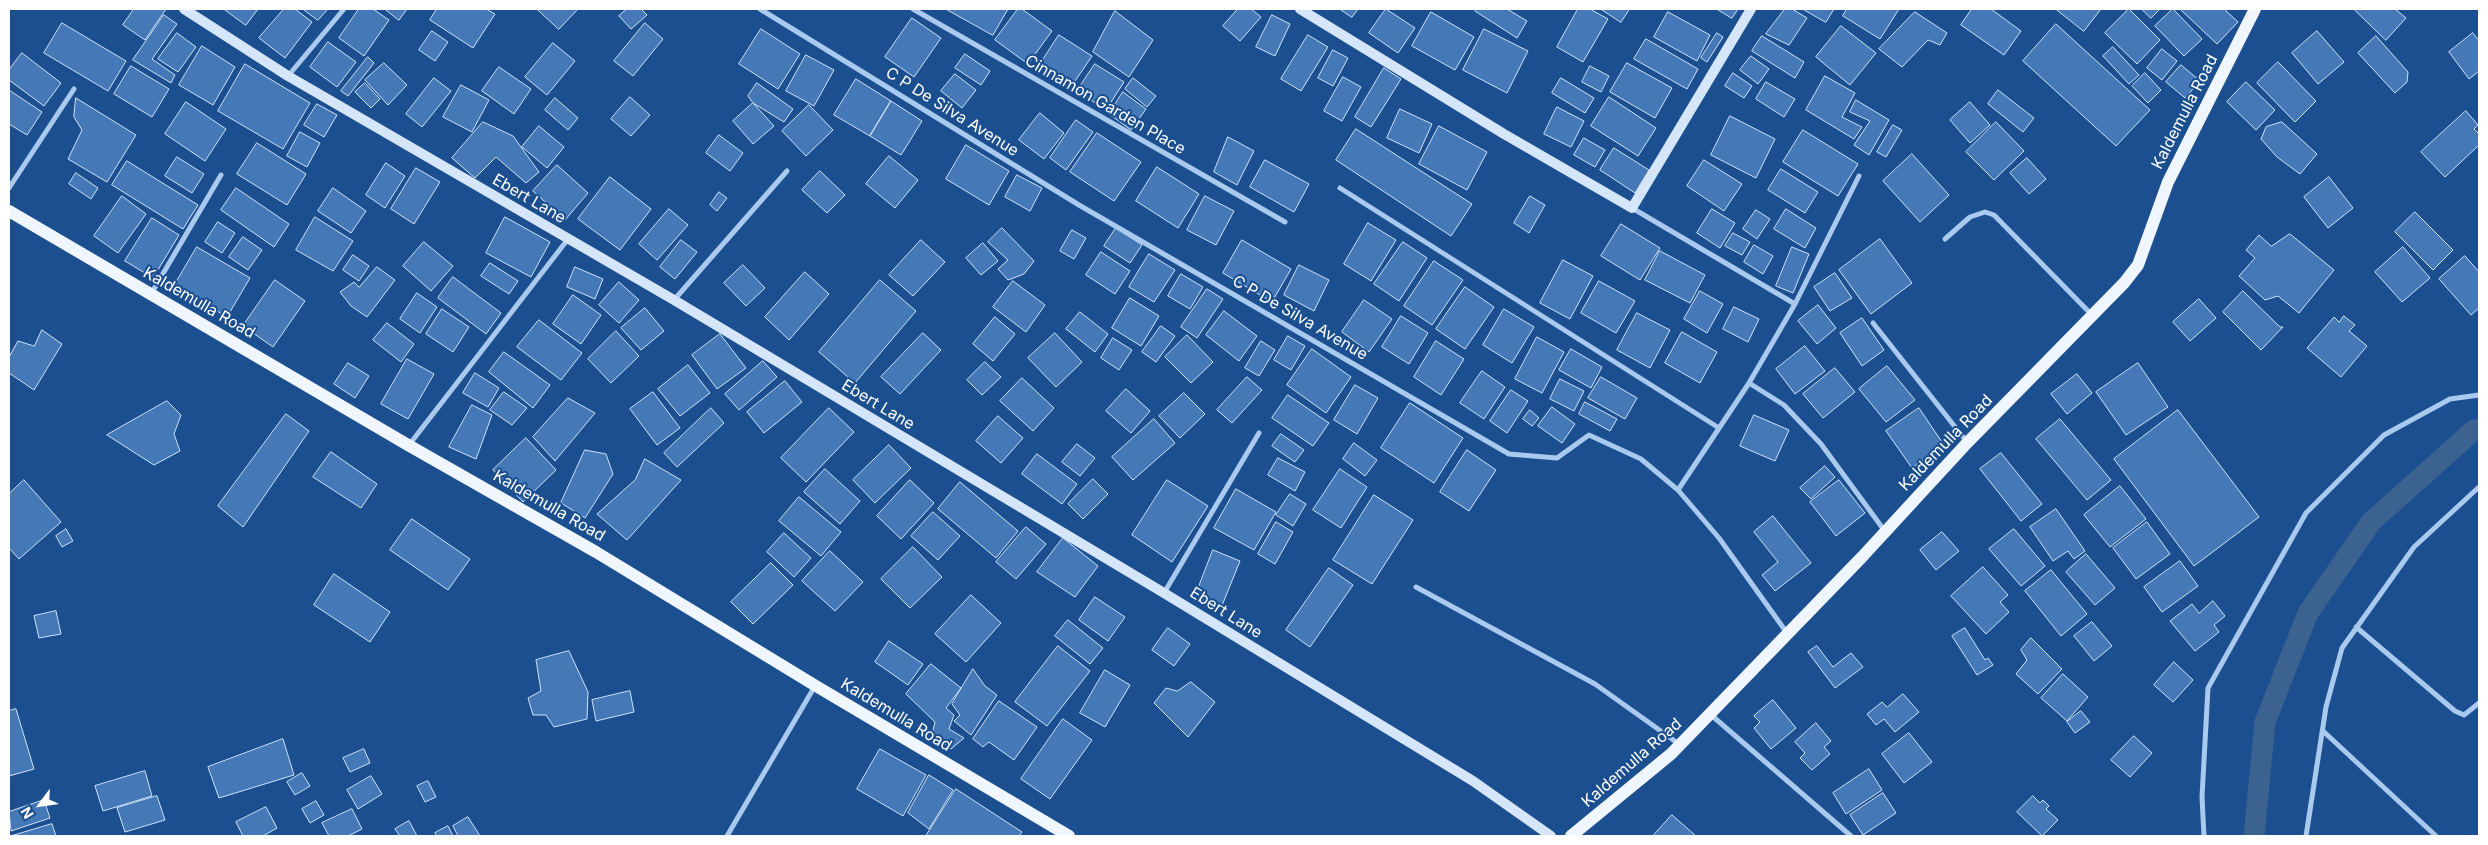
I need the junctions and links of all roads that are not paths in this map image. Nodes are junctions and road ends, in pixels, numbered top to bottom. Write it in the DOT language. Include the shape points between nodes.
graph roads {
  1 [pos="185,9"];
  2 [pos="344,9"];
  3 [pos="760,9"];
  4 [pos="913,9"];
  5 [pos="1300,9"];
  6 [pos="1751,9"];
  7 [pos="2255,9"];
  8 [pos="288,76"];
  9 [pos="74,89"];
  10 [pos="787,171"];
  11 [pos="221,175"];
  12 [pos="1859,176"];
  13 [pos="9,188"];
  14 [pos="1340,188"];
  15 [pos="1632,208"];
  16 [pos="9,211"];
  17 [pos="1285,222"];
  18 [pos="568,239"];
  19 [pos="1945,239"];
  20 [pos="151,294"];
  21 [pos="674,300"];
  22 [pos="1795,304"];
  23 [pos="2092,315"];
  24 [pos="1873,322"];
  25 [pos="1749,383"];
  26 [pos="2479,395"];
  27 [pos="1719,428"];
  28 [pos="1259,433"];
  29 [pos="1967,443"];
  30 [pos="408,445"];
  31 [pos="2479,488"];
  32 [pos="1678,490"];
  33 [pos="1884,531"];
  34 [pos="1416,587"];
  35 [pos="1164,593"];
  36 [pos="2356,627"];
  37 [pos="1787,633"];
  38 [pos="816,686"];
  39 [pos="2479,703"];
  40 [pos="1710,714"];
  41 [pos="2323,730"];
  42 [pos="1681,745"];
  43 [pos="727,836"];
  44 [pos="1069,836"];
  45 [pos="1551,836"];
  46 [pos="1570,836"];
  47 [pos="1851,836"];
  48 [pos="2204,836"];
  49 [pos="2306,836"];
  50 [pos="2436,836"];
  1 -- 8 [label="street, Ebert Lane"];
  2 -- 8 [label="street"];
  3 -- 32 [label="street, C P De Silva Avenue" via="1079,205 1509,454 1557,458 1589,435 1642,459"];
  4 -- 17 [label="street, Cinnamon Garden Place"];
  5 -- 15 [label="street"];
  6 -- 15 [label="street"];
  7 -- 23 [label="main road, Kaldemulla Road" via="2168,182 2138,265"];
  8 -- 18 [label="street, Ebert Lane"];
  9 -- 13 [label="street"];
  10 -- 21 [label="street"];
  11 -- 20 [label="street"];
  12 -- 22 [label="street"];
  14 -- 27 [label="street"];
  15 -- 22 [label="street"];
  16 -- 20 [label="main road, Kaldemulla Road"];
  18 -- 21 [label="street, Ebert Lane"];
  18 -- 30 [label="street"];
  19 -- 23 [label="street" via="1970,217 1985,212 1994,215"];
  20 -- 30 [label="main road, Kaldemulla Road"];
  21 -- 35 [label="street, Ebert Lane"];
  22 -- 25 [label="street"];
  23 -- 29 [label="main road, Kaldemulla Road"];
  24 -- 29 [label="street"];
  25 -- 27 [label="street"];
  25 -- 33 [label="street" via="1784,405 1821,444"];
  26 -- 48 [label="street" via="2450,399 2384,435 2306,513 2208,688 2202,797"];
  27 -- 32 [label="street"];
  28 -- 35 [label="street"];
  29 -- 33 [label="main road, Kaldemulla Road"];
  30 -- 38 [label="main road, Kaldemulla Road" via="596,552"];
  31 -- 36 [label="street" via="2414,546"];
  32 -- 37 [label="street, C P De Silva Avenue" via="1719,538"];
  33 -- 37 [label="main road, Kaldemulla Road"];
  34 -- 42 [label="street" via="1595,684"];
  35 -- 45 [label="street, Ebert Lane" via="1473,781"];
  36 -- 39 [label="street" via="2455,711 2464,714"];
  36 -- 41 [label="street" via="2342,648"];
  37 -- 40 [label="main road, Kaldemulla Road"];
  38 -- 43 [label="street"];
  38 -- 44 [label="main road, Kaldemulla Road"];
  40 -- 42 [label="main road, Kaldemulla Road"];
  40 -- 47 [label="street"];
  41 -- 49 [label="street"];
  41 -- 50 [label="street"];
  42 -- 46 [label="main road, Kaldemulla Road"];
}
